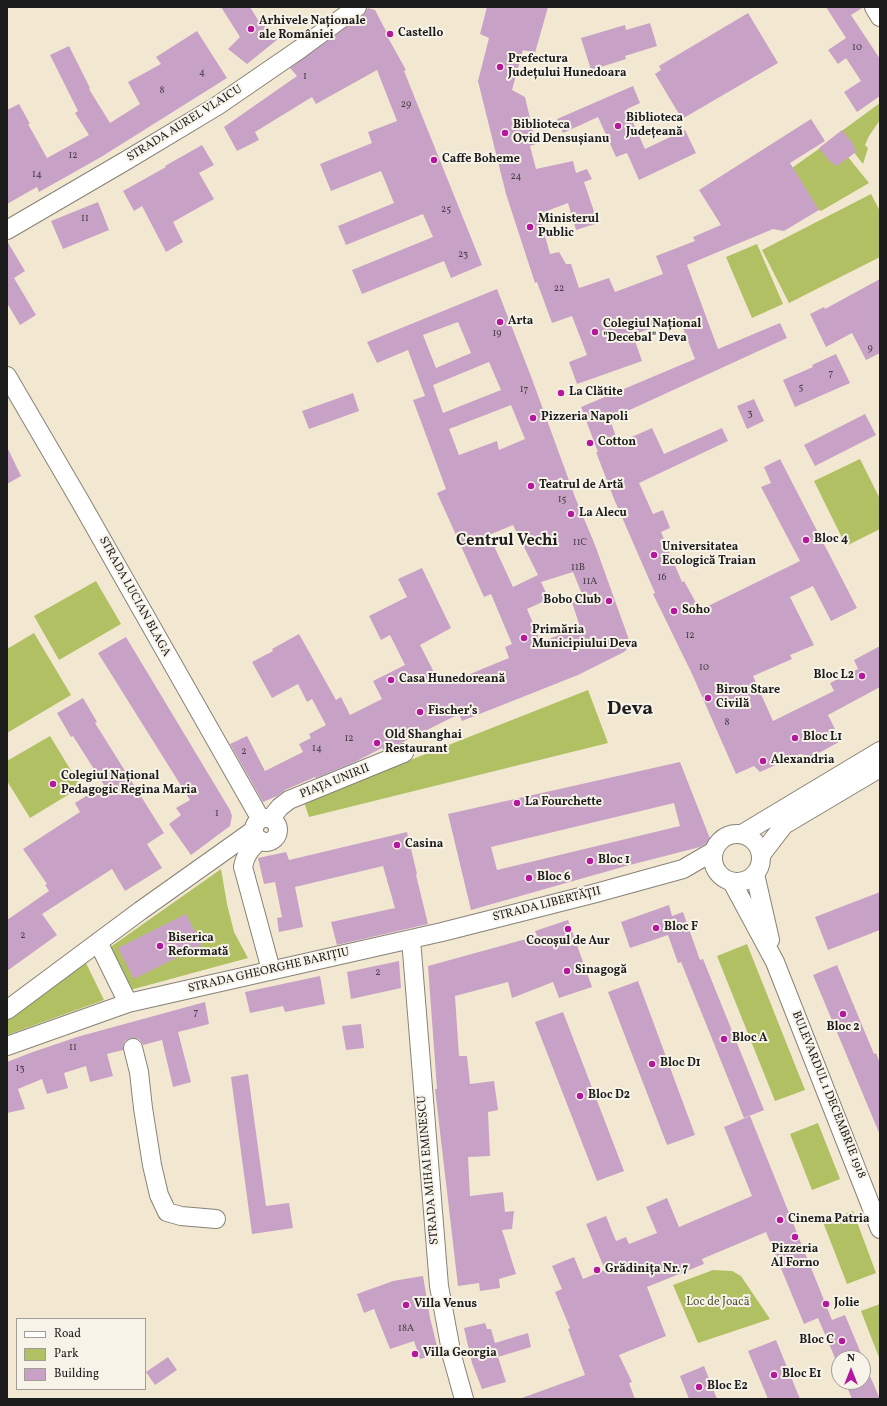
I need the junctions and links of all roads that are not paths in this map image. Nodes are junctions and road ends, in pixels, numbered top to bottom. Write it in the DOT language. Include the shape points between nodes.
graph roads {
  1 [pos="357,7"];
  2 [pos="874,7"];
  3 [pos="880,17"];
  4 [pos="7,230"];
  5 [pos="7,376"];
  6 [pos="880,750"];
  7 [pos="404,753"];
  8 [pos="880,768"];
  9 [pos="261,827"];
  10 [pos="742,834"];
  11 [pos="714,851"];
  12 [pos="761,855"];
  13 [pos="683,869"];
  14 [pos="717,871"];
  15 [pos="756,874"];
  16 [pos="732,882"];
  17 [pos="411,940"];
  18 [pos="98,942"];
  19 [pos="775,962"];
  20 [pos="271,970"];
  21 [pos="128,1003"];
  22 [pos="7,1010"];
  23 [pos="7,1046"];
  24 [pos="133,1048"];
  25 [pos="216,1219"];
  26 [pos="880,1229"];
  27 [pos="464,1399"];
  1 -- 4 [label="street, STRADA AUREL VLAICU" via="217,106"];
  2 -- 3 [label="street"];
  5 -- 9 [label="street, STRADA LUCIAN BLAGA" via="80,501"];
  6 -- 10 [label="street"];
  7 -- 9 [label="street, PIAȚA UNIRII" via="289,800"];
  8 -- 12 [label="street" via="784,825"];
  9 -- 18 [label="street"];
  9 -- 20 [label="street" via="243,867"];
  10 -- 11 [label="street" via="728,836"];
  10 -- 12 [label="street" via="755,842"];
  11 -- 13 [label="street, STRADA LIBERTĂȚII"];
  11 -- 14 [label="street" via="713,859"];
  12 -- 15 [label="street"];
  13 -- 14 [label="street, STRADA LIBERTĂȚII"];
  13 -- 17 [label="street, STRADA LIBERTĂȚII"];
  14 -- 16 [label="street"];
  15 -- 16 [label="street" via="745,881"];
  15 -- 19 [label="street"];
  16 -- 19 [label="street"];
  17 -- 20 [label="street, STRADA GHEORGHE BARIȚIU"];
  17 -- 27 [label="street, STRADA MIHAI EMINESCU" via="439,1286 452,1356"];
  18 -- 21 [label="street"];
  18 -- 22 [label="street"];
  19 -- 26 [label="street, BULEVARDUL 1 DECEMBRIE 1918"];
  20 -- 21 [label="street, STRADA GHEORGHE BARIȚIU"];
  21 -- 23 [label="street, STRADA GHEORGHE BARIȚIU"];
  24 -- 25 [label="street" via="159,1194 167,1212"];
}
